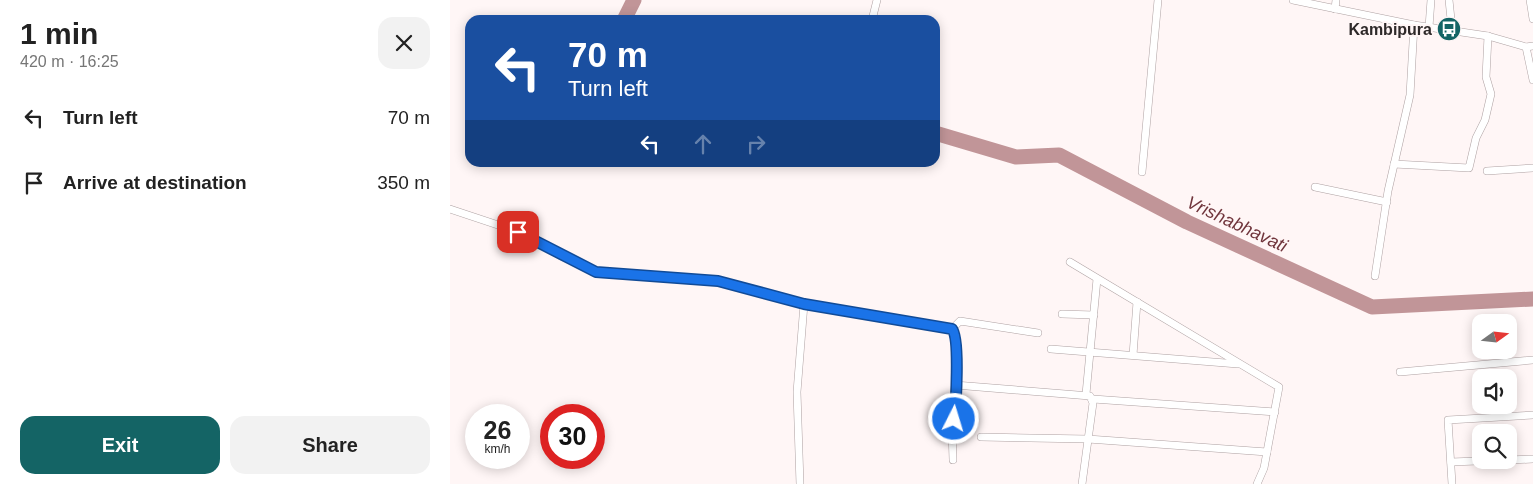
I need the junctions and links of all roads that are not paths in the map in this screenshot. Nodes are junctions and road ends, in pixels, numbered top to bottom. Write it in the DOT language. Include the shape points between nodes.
graph roads {
  1 [pos="877,0"];
  2 [pos="1158,0"];
  3 [pos="1293,0"];
  4 [pos="1336,0"];
  5 [pos="1431,0"];
  6 [pos="1449,0"];
  7 [pos="1530,0"];
  8 [pos="1335,9"];
  9 [pos="873,15"];
  10 [pos="1533,19"];
  11 [pos="1414,25"];
  12 [pos="1429,27"];
  13 [pos="1452,29"];
  14 [pos="1488,36"];
  15 [pos="1530,47"];
  16 [pos="1533,80"];
  17 [pos="1394,164"];
  18 [pos="1533,168"];
  19 [pos="1487,171"];
  20 [pos="1142,172"];
  21 [pos="1315,187"];
  22 [pos="1387,202"];
  23 [pos="450,209"];
  24 [pos="1070,262"];
  25 [pos="1375,276"];
  26 [pos="1097,279"];
  27 [pos="1137,302"];
  28 [pos="804,304"];
  29 [pos="1062,314"];
  30 [pos="1094,315"];
  31 [pos="952,329"];
  32 [pos="1038,333"];
  33 [pos="1051,349"];
  34 [pos="1090,352"];
  35 [pos="1132,355"];
  36 [pos="1533,360"];
  37 [pos="1242,364"];
  38 [pos="1400,372"];
  39 [pos="956,384"];
  40 [pos="1086,394"];
  41 [pos="1093,399"];
  42 [pos="1274,412"];
  43 [pos="1533,415"];
  44 [pos="982,437"];
  45 [pos="1088,439"];
  46 [pos="1267,452"];
  47 [pos="1533,459"];
  48 [pos="954,460"];
  49 [pos="1517,460"];
  50 [pos="1472,461"];
  51 [pos="1451,462"];
  52 [pos="800,484"];
  53 [pos="1082,484"];
  54 [pos="1257,484"];
  55 [pos="1452,484"];
  1 -- 9 [label="street"];
  2 -- 20 [label="street"];
  3 -- 8 [label="street"];
  4 -- 8 [label="street"];
  5 -- 12 [label="street"];
  6 -- 13 [label="street"];
  7 -- 10 [label="street"];
  8 -- 11 [label="street"];
  11 -- 12 [label="street"];
  11 -- 17 [label="street" via="1410,95"];
  12 -- 13 [label="street"];
  13 -- 14 [label="street"];
  14 -- 15 [label="street"];
  14 -- 17 [label="street" via="1486,77 1491,94 1469,168"];
  15 -- 16 [label="street"];
  17 -- 22 [label="street"];
  18 -- 19 [label="street"];
  21 -- 22 [label="street"];
  22 -- 25 [label="street"];
  23 -- 28 [label="street" via="522,233 596,272 718,281"];
  24 -- 26 [label="street"];
  26 -- 27 [label="street"];
  26 -- 30 [label="street"];
  27 -- 35 [label="street"];
  27 -- 37 [label="street"];
  28 -- 31 [label="street"];
  28 -- 52 [label="street" via="797,392"];
  29 -- 30 [label="street"];
  30 -- 34 [label="street"];
  31 -- 32 [label="street" via="960,321"];
  31 -- 39 [label="street"];
  33 -- 34 [label="street"];
  34 -- 35 [label="street"];
  34 -- 40 [label="street"];
  35 -- 37 [label="street"];
  36 -- 38 [label="street"];
  37 -- 42 [label="street" via="1279,386"];
  39 -- 40 [label="street"];
  39 -- 48 [label="street" via="952,430"];
  40 -- 41 [label="street"];
  41 -- 42 [label="street"];
  41 -- 45 [label="street"];
  42 -- 46 [label="street"];
  43 -- 51 [label="street" via="1448,420"];
  44 -- 45 [label="street"];
  45 -- 46 [label="street"];
  45 -- 53 [label="street"];
  46 -- 54 [label="street"];
  47 -- 49 [label="street"];
  50 -- 51 [label="street"];
  51 -- 55 [label="street"];
}
